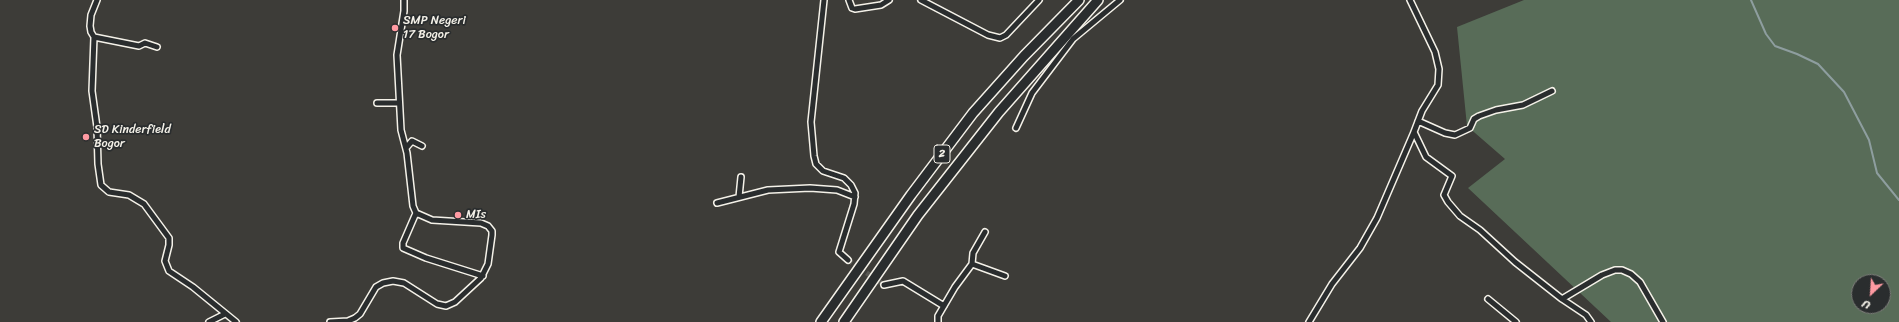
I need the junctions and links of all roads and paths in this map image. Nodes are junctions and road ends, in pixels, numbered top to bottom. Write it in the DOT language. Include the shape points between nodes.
graph roads {
  1 [pos="97,0"];
  2 [pos="404,0"];
  3 [pos="824,0"];
  4 [pos="849,0"];
  5 [pos="889,0"];
  6 [pos="921,0"];
  7 [pos="1039,0"];
  8 [pos="1079,0"];
  9 [pos="1098,0"];
  10 [pos="1120,0"];
  11 [pos="1410,0"];
  12 [pos="94,37"];
  13 [pos="157,48"];
  14 [pos="1552,91"];
  15 [pos="400,103"];
  16 [pos="377,104"];
  17 [pos="1418,120"];
  18 [pos="1016,128"];
  19 [pos="1414,132"];
  20 [pos="422,146"];
  21 [pos="406,148"];
  22 [pos="741,177"];
  23 [pos="739,197"];
  24 [pos="855,197"];
  25 [pos="717,203"];
  26 [pos="416,213"];
  27 [pos="985,232"];
  28 [pos="848,260"];
  29 [pos="972,264"];
  30 [pos="483,276"];
  31 [pos="1005,276"];
  32 [pos="884,285"];
  33 [pos="1488,299"];
  34 [pos="1562,299"];
  35 [pos="944,306"];
  36 [pos="225,314"];
  37 [pos="210,322"];
  38 [pos="236,322"];
  39 [pos="330,322"];
  40 [pos="821,322"];
  41 [pos="844,322"];
  42 [pos="938,322"];
  43 [pos="1309,322"];
  44 [pos="1516,322"];
  45 [pos="1591,322"];
  46 [pos="1663,322"];
  1 -- 12 [label="street" via="90,19"];
  2 -- 15 [label="street" via="396,51"];
  3 -- 24 [label="street" via="811,122 814,156 816,164 823,171 844,178 851,185"];
  4 -- 5 [label="street" via="855,9 881,5"];
  6 -- 7 [label="street" via="988,35 1000,38 1006,35"];
  8 -- 40 [label="highway, 2" via="1024,56 973,114 911,195"];
  9 -- 41 [label="highway, 2" via="999,112 927,202"];
  10 -- 18 [label="street" via="1073,39 1032,93"];
  11 -- 17 [label="street" via="1435,52 1439,70 1436,89"];
  12 -- 13 [label="street" via="139,46 145,43"];
  12 -- 36 [label="street" via="92,87 101,185 110,192 129,195 144,204 169,238 165,261 167,270 198,291"];
  14 -- 17 [label="street" via="1523,105 1479,116 1474,119 1470,128 1456,135 1445,133"];
  15 -- 16 [label="street"];
  15 -- 21 [label="street" via="401,130"];
  17 -- 19 [label="street"];
  19 -- 34 [label="street" via="1426,157 1452,176 1444,195 1460,216"];
  19 -- 43 [label="street" via="1378,215 1360,248 1332,284"];
  20 -- 21 [label="street" via="412,141"];
  21 -- 26 [label="street" via="412,202"];
  22 -- 23 [label="street"];
  23 -- 24 [label="street" via="768,190 810,188 837,190"];
  23 -- 25 [label="street"];
  24 -- 28 [label="street" via="839,252"];
  26 -- 30 [label="street" via="403,248"];
  26 -- 30 [label="street" via="438,221 481,223 488,226 492,231 491,247"];
  27 -- 29 [label="street" via="975,249"];
  29 -- 31 [label="street"];
  29 -- 35 [label="street"];
  30 -- 39 [label="street" via="455,302 446,306 437,304 400,282 383,283 376,287 355,318"];
  32 -- 35 [label="street" via="903,281"];
  33 -- 44 [label="street"];
  34 -- 45 [label="street" via="1586,315"];
  34 -- 46 [label="street" via="1602,275 1622,270 1640,282"];
  35 -- 42 [label="street" via="937,318"];
  36 -- 37 [label="street"];
  36 -- 38 [label="street"];
}
